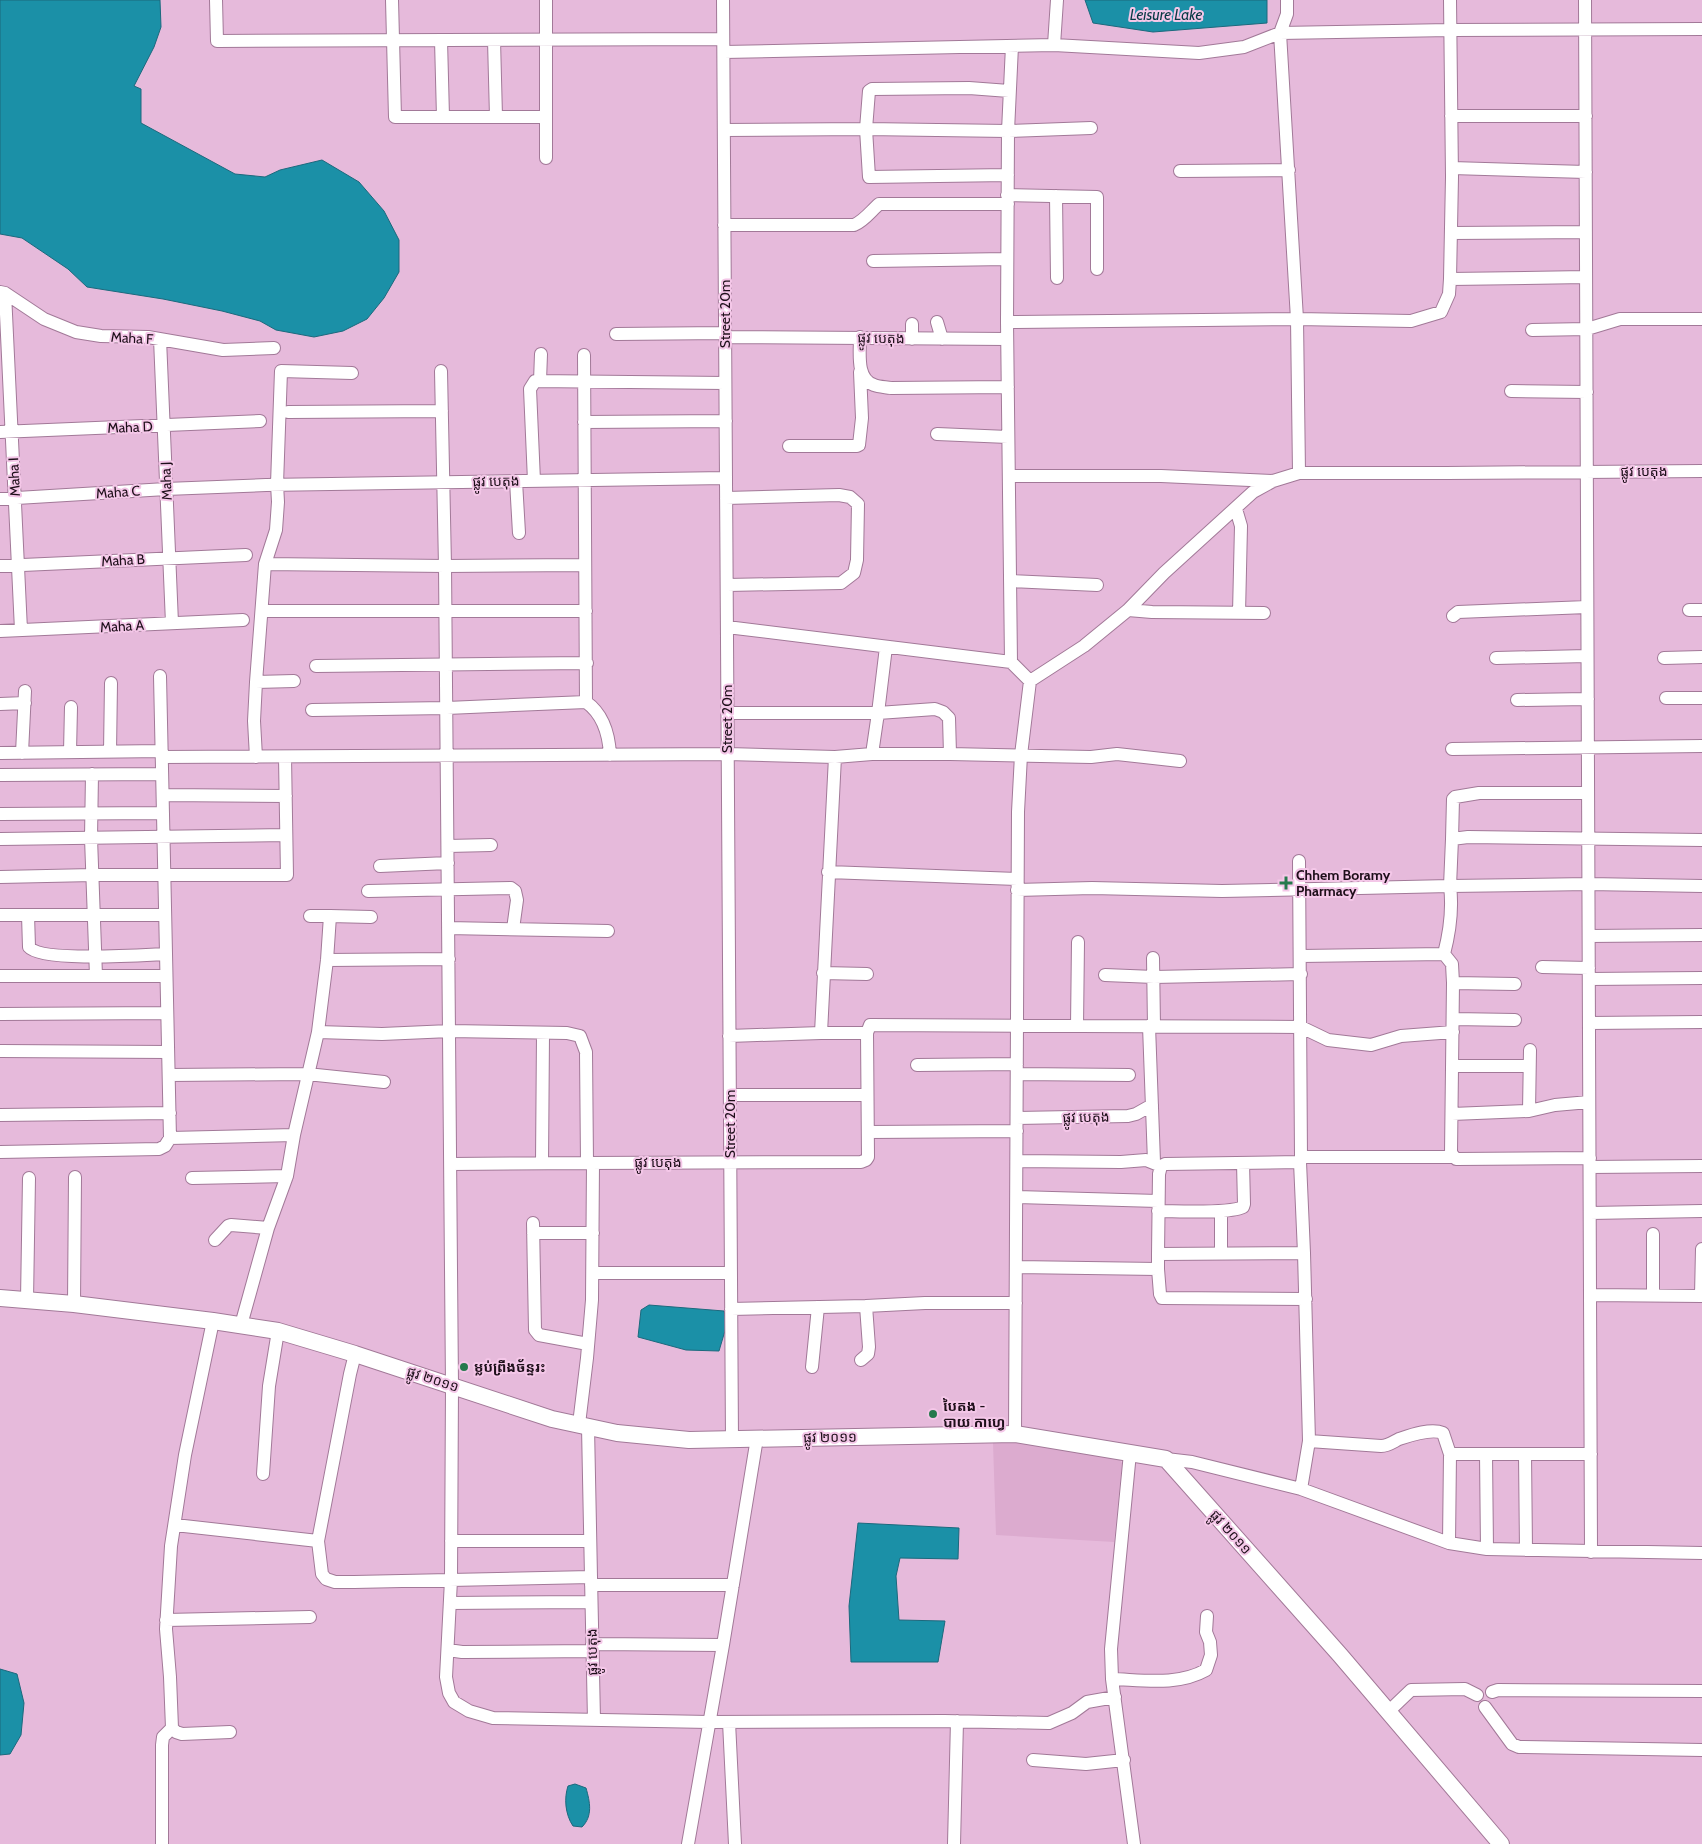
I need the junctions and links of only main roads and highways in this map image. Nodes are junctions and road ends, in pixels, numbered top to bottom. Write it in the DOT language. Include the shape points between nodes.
graph roads {
  1 [pos="0,1298"];
  2 [pos="1501,1844"];
  1 -- 2 [label="main road, ផ្លូវ ២០១១" via="74,1304 278,1331 552,1419 617,1433 689,1440 1015,1434 1166,1459 1340,1655"];
}
